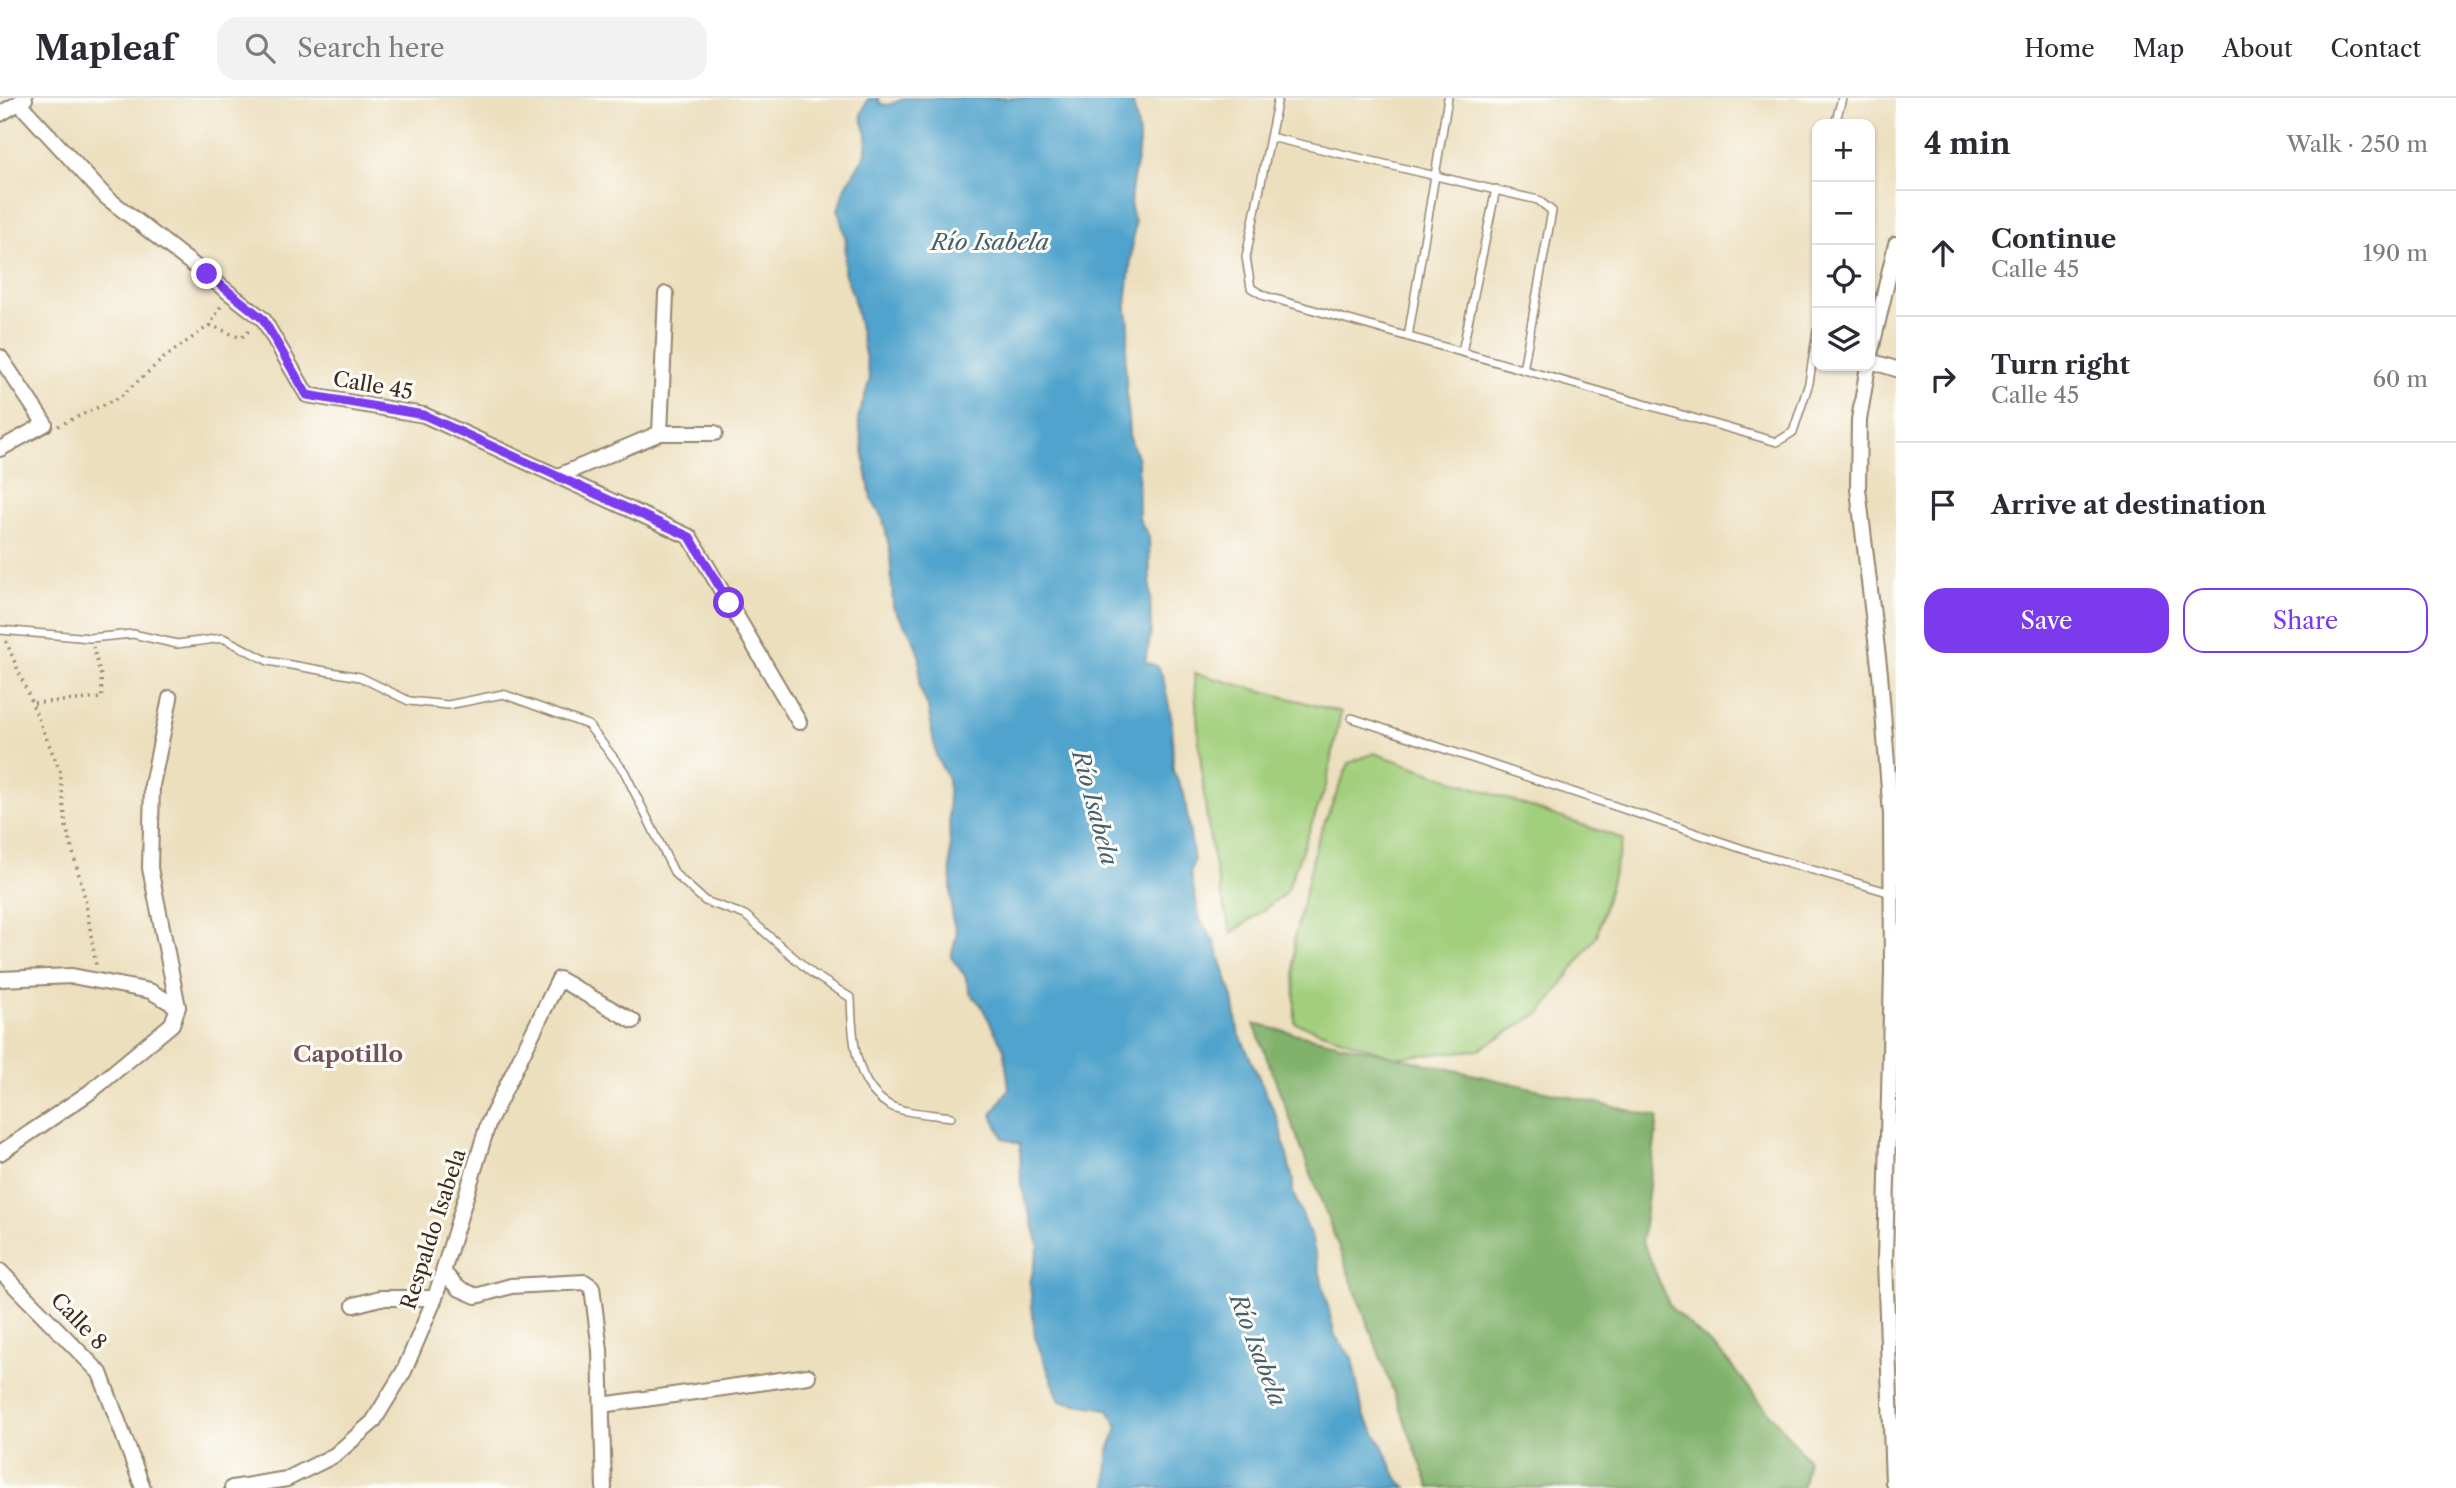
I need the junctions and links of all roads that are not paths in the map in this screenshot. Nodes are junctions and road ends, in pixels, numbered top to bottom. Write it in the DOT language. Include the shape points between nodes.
graph roads {
  1 [pos="1278,98"];
  2 [pos="1448,98"];
  3 [pos="1842,98"];
  4 [pos="23,100"];
  5 [pos="0,114"];
  6 [pos="1836,119"];
  7 [pos="1270,137"];
  8 [pos="1435,177"];
  9 [pos="1496,190"];
  10 [pos="1896,244"];
  11 [pos="666,294"];
  12 [pos="1875,334"];
  13 [pos="1408,337"];
  14 [pos="1462,352"];
  15 [pos="0,357"];
  16 [pos="1875,362"];
  17 [pos="1812,364"];
  18 [pos="1896,369"];
  19 [pos="1523,370"];
  20 [pos="1867,371"];
  21 [pos="660,433"];
  22 [pos="715,433"];
  23 [pos="0,449"];
  24 [pos="558,477"];
  25 [pos="1,630"];
  26 [pos="1881,674"];
  27 [pos="1896,677"];
  28 [pos="170,698"];
  29 [pos="1352,718"];
  30 [pos="799,722"];
  31 [pos="1892,893"];
  32 [pos="1894,971"];
  33 [pos="0,979"];
  34 [pos="178,1007"];
  35 [pos="633,1021"];
  36 [pos="951,1117"];
  37 [pos="0,1153"];
  38 [pos="1892,1211"];
  39 [pos="0,1271"];
  40 [pos="443,1272"];
  41 [pos="435,1298"];
  42 [pos="354,1305"];
  43 [pos="1892,1311"];
  44 [pos="808,1376"];
  45 [pos="1892,1384"];
  46 [pos="602,1405"];
  47 [pos="295,1482"];
  48 [pos="1894,1485"];
  49 [pos="143,1488"];
  50 [pos="232,1488"];
  51 [pos="604,1488"];
  1 -- 7 [label="lane"];
  2 -- 8 [label="lane"];
  3 -- 6 [label="lane"];
  4 -- 5 [label="street"];
  4 -- 24 [label="street, Calle 45" via="106,197 263,319 307,395 424,415"];
  7 -- 8 [label="lane"];
  7 -- 13 [label="lane" via="1246,257 1251,288"];
  8 -- 9 [label="lane"];
  8 -- 13 [label="lane"];
  9 -- 14 [label="lane"];
  9 -- 19 [label="lane" via="1538,200 1552,211"];
  10 -- 12 [label="street"];
  11 -- 21 [label="street"];
  13 -- 14 [label="lane"];
  14 -- 19 [label="lane"];
  15 -- 23 [label="street" via="45,424"];
  16 -- 18 [label="street"];
  17 -- 19 [label="lane" via="1793,432 1777,442"];
  20 -- 26 [label="street" via="1859,420 1858,489"];
  21 -- 22 [label="street"];
  21 -- 24 [label="street"];
  24 -- 30 [label="street, Calle 45" via="690,537"];
  25 -- 36 [label="lane" via="90,638 133,634 177,644 223,638 268,661 360,677 409,701 449,705 503,694 588,725 624,771 675,874 705,901 745,915 813,974 851,998 852,1037 870,1091 894,1108"];
  26 -- 27 [label="street"];
  26 -- 31 [label="street"];
  28 -- 34 [label="street" via="152,785 150,869"];
  29 -- 31 [label="lane" via="1755,853"];
  31 -- 32 [label="street"];
  32 -- 38 [label="street"];
  33 -- 34 [label="street" via="72,976 150,990"];
  34 -- 37 [label="street" via="172,1024 100,1084"];
  35 -- 40 [label="street, Respaldo Isabela" via="559,979 488,1124"];
  38 -- 43 [label="street"];
  39 -- 49 [label="street, Calle 8" via="100,1373"];
  40 -- 41 [label="street, Respaldo Isabela"];
  40 -- 46 [label="street" via="458,1289 476,1296 511,1286 589,1284 600,1350"];
  41 -- 42 [label="street" via="380,1298"];
  41 -- 47 [label="street, Respaldo Isabela" via="404,1371 373,1422"];
  43 -- 45 [label="street"];
  44 -- 46 [label="street"];
  45 -- 48 [label="street"];
  46 -- 51 [label="street"];
  47 -- 50 [label="street, Respaldo Isabela"];
}
